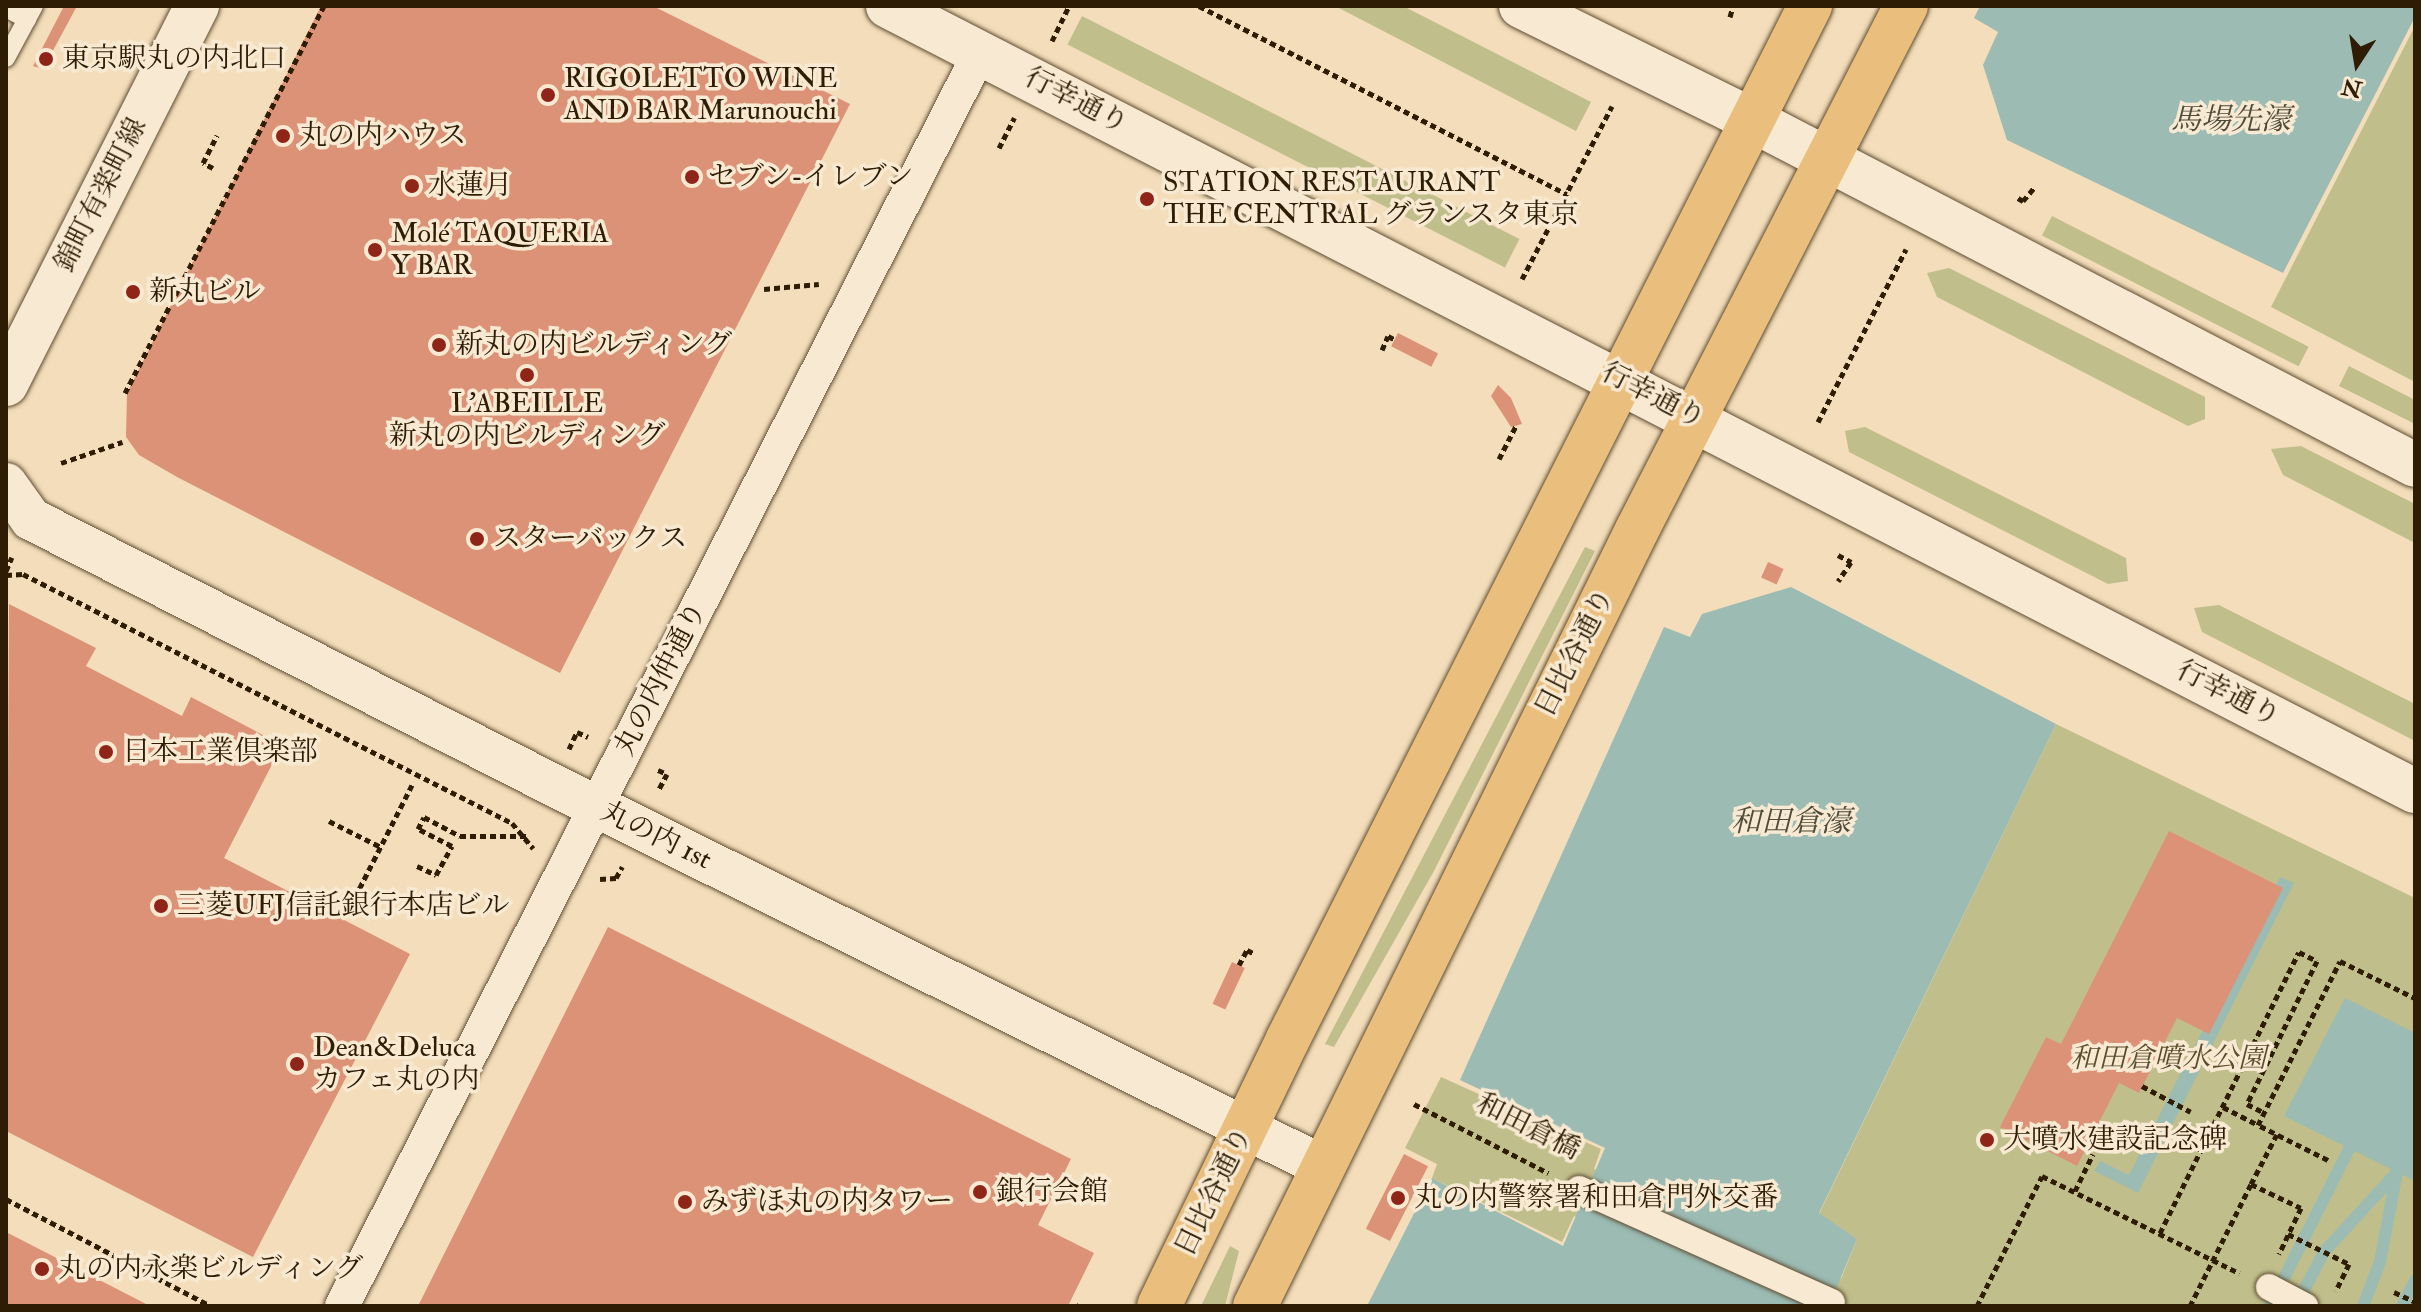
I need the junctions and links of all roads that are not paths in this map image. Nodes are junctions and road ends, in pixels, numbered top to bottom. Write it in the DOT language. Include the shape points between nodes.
graph roads {
  1 [pos="197,6"];
  2 [pos="888,6"];
  3 [pos="1521,6"];
  4 [pos="1810,6"];
  5 [pos="1906,6"];
  6 [pos="6,8"];
  7 [pos="31,13"];
  8 [pos="980,52"];
  9 [pos="6,58"];
  10 [pos="1752,120"];
  11 [pos="1827,159"];
  12 [pos="1620,378"];
  13 [pos="6,384"];
  14 [pos="1695,418"];
  15 [pos="2415,465"];
  16 [pos="6,484"];
  17 [pos="2415,791"];
  18 [pos="596,807"];
  19 [pos="1244,1128"];
  20 [pos="1322,1166"];
  21 [pos="1579,1189"];
  22 [pos="1832,1302"];
  23 [pos="342,1306"];
  24 [pos="1159,1306"];
  25 [pos="1255,1306"];
  1 -- 13 [label="main road, 錦町有楽町線"];
  2 -- 8 [label="main road, 行幸通り"];
  3 -- 10 [label="main road"];
  4 -- 10 [label="highway, 日比谷通り"];
  5 -- 11 [label="highway, 日比谷通り"];
  6 -- 7 [label="lane"];
  7 -- 9 [label="lane"];
  8 -- 12 [label="main road, 行幸通り"];
  8 -- 18 [label="street, 丸の内仲通り"];
  10 -- 11 [label="main road"];
  10 -- 12 [label="highway, 日比谷通り"];
  11 -- 14 [label="highway, 日比谷通り"];
  11 -- 15 [label="main road"];
  12 -- 14 [label="main road, 行幸通り"];
  12 -- 19 [label="highway, 日比谷通り"];
  14 -- 17 [label="main road, 行幸通り"];
  14 -- 20 [label="highway, 日比谷通り"];
  16 -- 18 [label="street, 丸の内 1st" via="31,519"];
  18 -- 19 [label="street, 丸の内 1st"];
  18 -- 23 [label="street, 丸の内仲通り"];
  19 -- 20 [label="street, 丸の内 1st"];
  19 -- 24 [label="highway, 日比谷通り"];
  20 -- 25 [label="highway, 日比谷通り"];
  21 -- 22 [label="street, 和田倉橋"];
}
